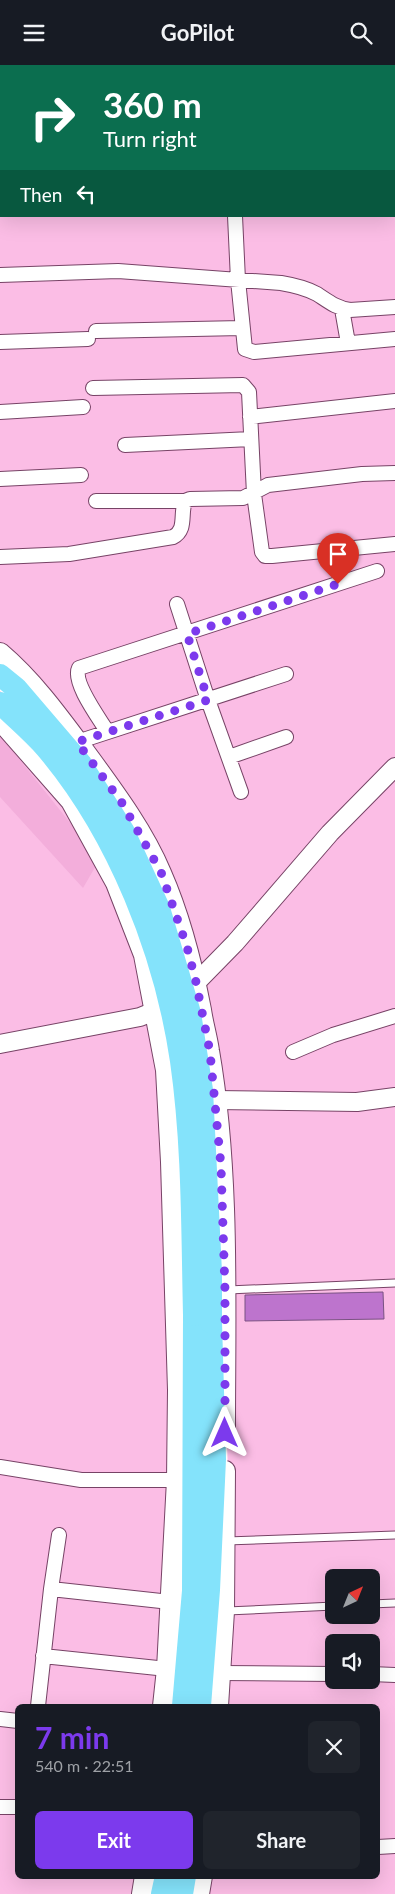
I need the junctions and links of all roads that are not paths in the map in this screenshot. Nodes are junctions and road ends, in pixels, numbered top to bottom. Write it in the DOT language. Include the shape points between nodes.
graph roads {
  1 [pos="235,217"];
  2 [pos="0,275"];
  3 [pos="238,280"];
  4 [pos="395,307"];
  5 [pos="342,309"];
  6 [pos="242,327"];
  7 [pos="395,339"];
  8 [pos="0,342"];
  9 [pos="348,343"];
  10 [pos="93,387"];
  11 [pos="395,401"];
  12 [pos="83,407"];
  13 [pos="0,411"];
  14 [pos="250,417"];
  15 [pos="251,439"];
  16 [pos="125,445"];
  17 [pos="395,473"];
  18 [pos="81,475"];
  19 [pos="0,479"];
  20 [pos="254,494"];
  21 [pos="96,501"];
  22 [pos="185,501"];
  23 [pos="395,544"];
  24 [pos="0,557"];
  25 [pos="377,571"];
  26 [pos="177,604"];
  27 [pos="187,634"];
  28 [pos="0,653"];
  29 [pos="0,675"];
  30 [pos="286,675"];
  31 [pos="208,700"];
  32 [pos="0,703"];
  33 [pos="0,720"];
  34 [pos="107,731"];
  35 [pos="286,737"];
  36 [pos="77,742"];
  37 [pos="229,757"];
  38 [pos="395,767"];
  39 [pos="241,791"];
  40 [pos="196,982"];
  41 [pos="156,1012"];
  42 [pos="395,1016"];
  43 [pos="0,1044"];
  44 [pos="293,1052"];
  45 [pos="395,1097"];
  46 [pos="216,1100"];
  47 [pos="395,1283"];
  48 [pos="225,1290"];
  49 [pos="202,1318"];
  50 [pos="0,1467"];
  51 [pos="177,1480"];
  52 [pos="59,1535"];
  53 [pos="395,1535"];
  54 [pos="223,1541"];
  55 [pos="51,1589"];
  56 [pos="170,1602"];
  57 [pos="395,1603"];
  58 [pos="380,1604"];
  59 [pos="325,1606"];
  60 [pos="224,1611"];
  61 [pos="42,1656"];
  62 [pos="167,1669"];
  63 [pos="220,1673"];
  64 [pos="325,1674"];
  65 [pos="380,1674"];
  66 [pos="395,1675"];
  67 [pos="38,1704"];
  68 [pos="162,1704"];
  69 [pos="183,1704"];
  70 [pos="200,1704"];
  71 [pos="218,1704"];
  72 [pos="0,1719"];
  73 [pos="15,1721"];
  74 [pos="0,1807"];
  75 [pos="15,1807"];
  76 [pos="395,1846"];
  77 [pos="380,1847"];
  78 [pos="144,1879"];
  79 [pos="165,1879"];
  80 [pos="184,1879"];
  81 [pos="201,1879"];
  82 [pos="142,1894"];
  83 [pos="162,1894"];
  84 [pos="182,1894"];
  85 [pos="198,1894"];
  1 -- 3 [label="street"];
  2 -- 3 [label="street" via="118,271"];
  3 -- 5 [label="street" via="290,284"];
  3 -- 6 [label="street"];
  4 -- 5 [label="street"];
  5 -- 9 [label="street"];
  6 -- 8 [label="street"];
  6 -- 9 [label="street" via="245,349 249,352"];
  7 -- 9 [label="street"];
  10 -- 14 [label="street" via="243,385 248,392"];
  11 -- 14 [label="street"];
  12 -- 13 [label="street"];
  14 -- 15 [label="street"];
  15 -- 16 [label="street"];
  15 -- 20 [label="street"];
  17 -- 20 [label="street" via="268,485"];
  18 -- 19 [label="street"];
  20 -- 22 [label="street" via="243,499"];
  20 -- 23 [label="street" via="260,546 265,556"];
  21 -- 22 [label="street"];
  22 -- 24 [label="street" via="180,534 173,537 69,554"];
  25 -- 27 [label="street"];
  26 -- 27 [label="street"];
  27 -- 31 [label="street"];
  27 -- 34 [label="street" via="79,667 78,682"];
  28 -- 36 [label="main road" via="18,668"];
  29 -- 49 [label="main road, bridge" via="16,688 81,764 124,832 159,908 190,1013 202,1089 211,1273"];
  30 -- 31 [label="street"];
  31 -- 34 [label="street"];
  31 -- 37 [label="street"];
  32 -- 49 [label="main road, bridge" via="45,748 79,792 111,846 142,914 165,980 181,1061"];
  33 -- 41 [label="main road" via="71,801 116,883 144,955"];
  34 -- 36 [label="street"];
  35 -- 37 [label="street"];
  36 -- 40 [label="main road" via="122,803 161,872"];
  37 -- 39 [label="street"];
  38 -- 40 [label="street" via="330,833 235,943"];
  40 -- 41 [label="street" via="170,1005"];
  40 -- 46 [label="main road"];
  41 -- 43 [label="street"];
  41 -- 51 [label="main road" via="166,1070 171,1153 178,1391"];
  42 -- 44 [label="street" via="333,1035"];
  45 -- 46 [label="street" via="357,1102"];
  46 -- 48 [label="main road"];
  47 -- 48 [label="lane"];
  48 -- 54 [label="main road"];
  49 -- 69 [label="main road" via="193,1591"];
  49 -- 70 [label="main road" via="215,1459"];
  50 -- 51 [label="street" via="81,1480"];
  51 -- 56 [label="main road"];
  52 -- 55 [label="street"];
  53 -- 54 [label="lane"];
  54 -- 60 [label="main road"];
  55 -- 56 [label="street"];
  55 -- 61 [label="street"];
  56 -- 62 [label="main road"];
  57 -- 58 [label="lane"];
  59 -- 60 [label="lane"];
  60 -- 63 [label="main road"];
  61 -- 62 [label="street"];
  61 -- 67 [label="street"];
  62 -- 68 [label="main road"];
  63 -- 64 [label="street"];
  63 -- 71 [label="main road"];
  65 -- 66 [label="street"];
  72 -- 73 [label="street"];
  74 -- 75 [label="street"];
  76 -- 77 [label="street"];
  78 -- 82 [label="main road"];
  79 -- 83 [label="main road"];
  80 -- 84 [label="main road"];
  81 -- 85 [label="main road"];
}
